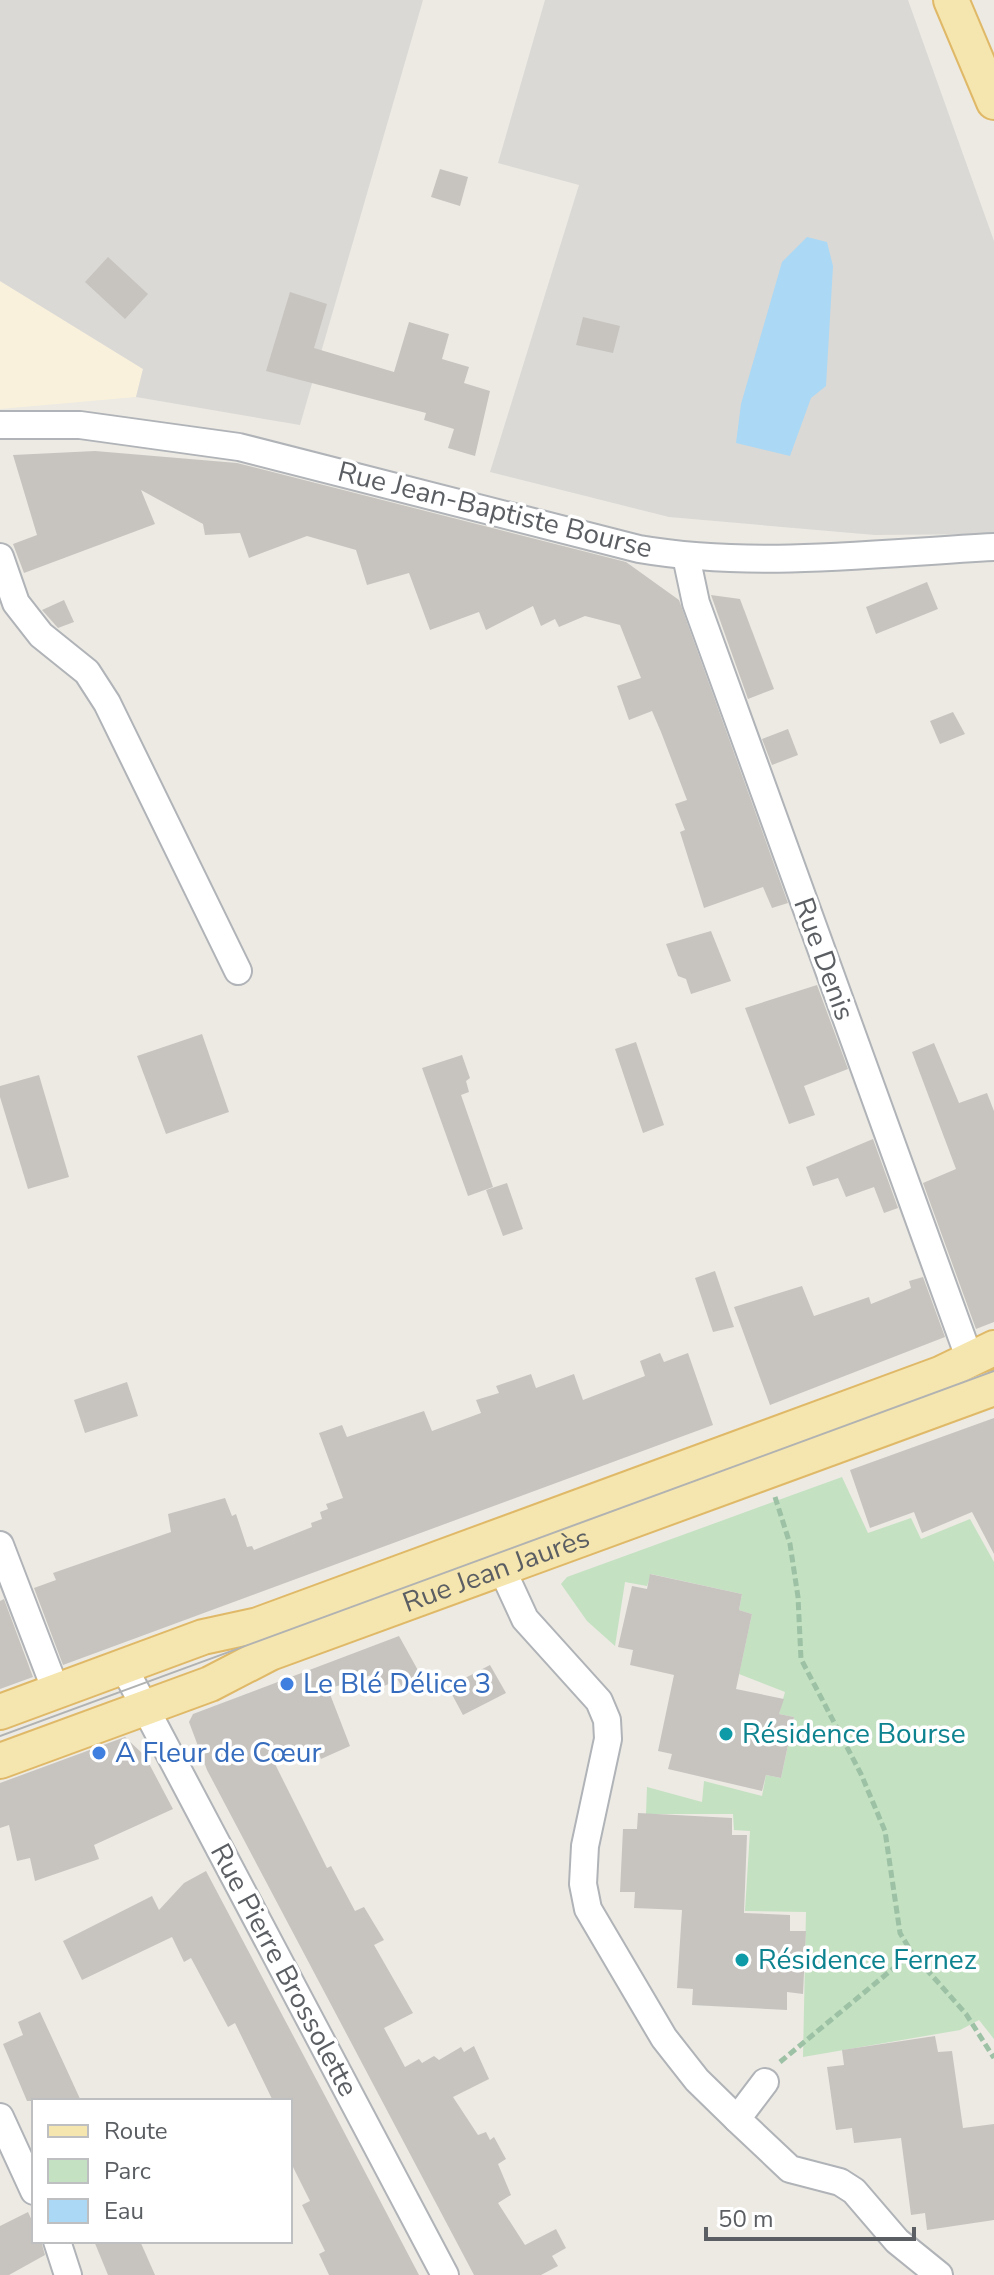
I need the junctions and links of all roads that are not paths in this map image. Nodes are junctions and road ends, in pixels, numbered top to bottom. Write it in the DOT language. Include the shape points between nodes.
graph roads {
  1 [pos="951,0"];
  2 [pos="994,102"];
  3 [pos="0,425"];
  4 [pos="994,547"];
  5 [pos="686,556"];
  6 [pos="0,557"];
  7 [pos="238,971"];
  8 [pos="982,1354"];
  9 [pos="994,1388"];
  10 [pos="0,1545"];
  11 [pos="501,1567"];
  12 [pos="123,1666"];
  13 [pos="56,1691"];
  14 [pos="146,1709"];
  15 [pos="0,1712"];
  16 [pos="0,1761"];
  17 [pos="765,2082"];
  18 [pos="0,2117"];
  19 [pos="737,2119"];
  20 [pos="32,2187"];
  21 [pos="58,2243"];
  22 [pos="68,2275"];
  23 [pos="445,2275"];
  24 [pos="939,2275"];
  1 -- 2 [label="main road"];
  3 -- 5 [label="street, Rue Jean-Baptiste Bourse" via="80,425 239,447"];
  4 -- 5 [label="street, Rue Jean-Baptiste Bourse" via="799,557"];
  5 -- 8 [label="street, Rue Denis" via="701,618"];
  6 -- 7 [label="street" via="16,603 41,635 87,672 107,703"];
  8 -- 12 [label="main road, Rue Jean Jaurès" via="925,1380 258,1625 203,1637"];
  9 -- 11 [label="main road, Rue Jean Jaurès"];
  10 -- 13 [label="street"];
  11 -- 14 [label="main road, Rue Jean Jaurès" via="261,1657"];
  11 -- 19 [label="street" via="525,1619 603,1709 608,1739 585,1846 588,1909 664,2038"];
  12 -- 13 [label="main road, Rue Jean Jaurès"];
  12 -- 14 [label="street, Rue Pierre Brossolette"];
  13 -- 15 [label="main road, Rue Jean Jaurès"];
  14 -- 16 [label="main road, Rue Jean Jaurès"];
  14 -- 23 [label="street, Rue Pierre Brossolette"];
  17 -- 19 [label="street"];
  18 -- 20 [label="street"];
  19 -- 24 [label="street" via="790,2169 854,2191 897,2241"];
  21 -- 22 [label="street"];
}
